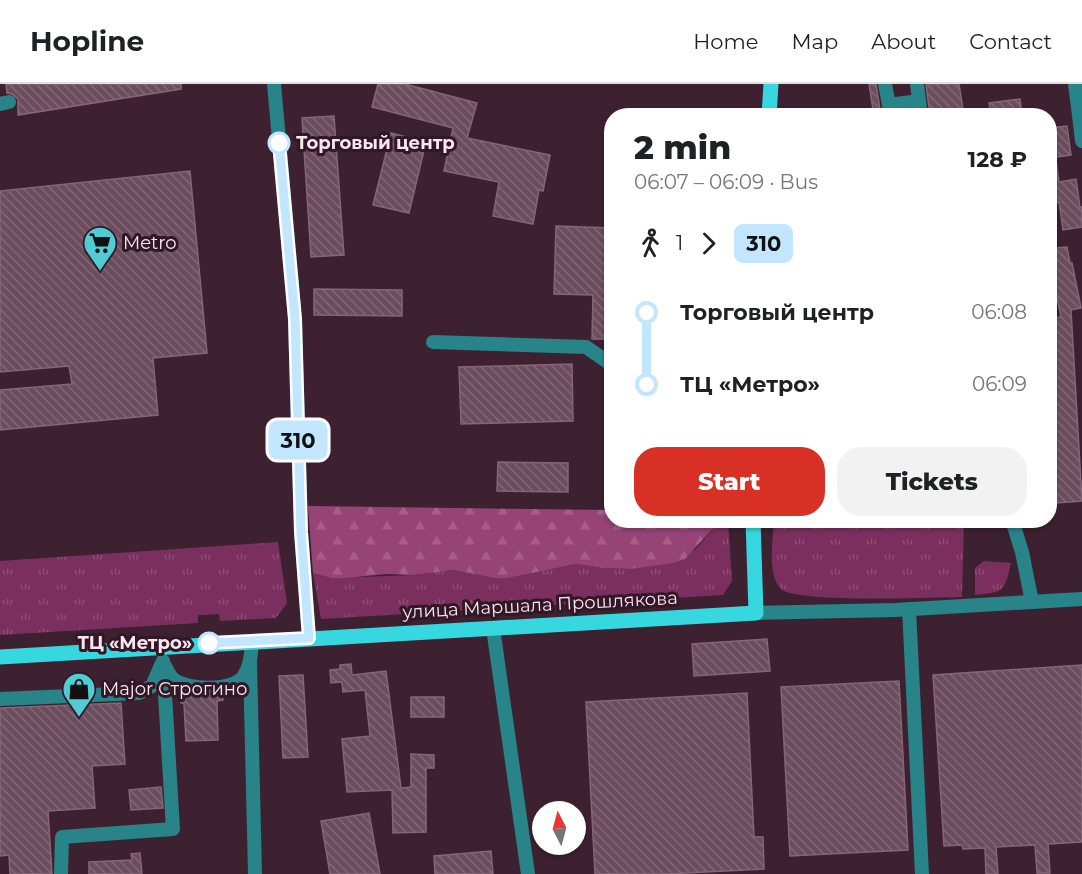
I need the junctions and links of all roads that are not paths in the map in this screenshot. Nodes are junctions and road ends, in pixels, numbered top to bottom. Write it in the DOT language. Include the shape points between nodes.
graph roads {
  1 [pos="274,84"];
  2 [pos="771,84"];
  3 [pos="885,84"];
  4 [pos="916,84"];
  5 [pos="1075,84"];
  6 [pos="919,101"];
  7 [pos="1080,107"];
  8 [pos="770,108"];
  9 [pos="890,108"];
  10 [pos="896,108"];
  11 [pos="920,108"];
  12 [pos="1082,141"];
  13 [pos="433,342"];
  14 [pos="604,359"];
  15 [pos="753,528"];
  16 [pos="1014,528"];
  17 [pos="1082,599"];
  18 [pos="1032,602"];
  19 [pos="909,609"];
  20 [pos="756,613"];
  21 [pos="493,628"];
  22 [pos="309,638"];
  23 [pos="252,641"];
  24 [pos="163,654"];
  25 [pos="0,657"];
  26 [pos="250,663"];
  27 [pos="0,699"];
  28 [pos="61,874"];
  29 [pos="255,874"];
  30 [pos="528,874"];
  31 [pos="922,874"];
  1 -- 22 [label="street" via="295,319 301,532"];
  2 -- 8 [label="main road"];
  3 -- 9 [label="street"];
  4 -- 6 [label="street"];
  5 -- 7 [label="street"];
  6 -- 10 [label="street"];
  6 -- 11 [label="street"];
  7 -- 12 [label="street"];
  13 -- 14 [label="street" via="586,346"];
  15 -- 20 [label="main road"];
  16 -- 18 [label="street"];
  17 -- 18 [label="street, улица Маршала Прошлякова"];
  18 -- 19 [label="street, улица Маршала Прошлякова"];
  19 -- 20 [label="street, улица Маршала Прошлякова"];
  19 -- 31 [label="street"];
  20 -- 21 [label="main road, улица Маршала Прошлякова"];
  21 -- 22 [label="main road, улица Маршала Прошлякова"];
  21 -- 30 [label="street"];
  22 -- 23 [label="main road, улица Маршала Прошлякова"];
  23 -- 24 [label="main road, улица Маршала Прошлякова"];
  23 -- 26 [label="street"];
  24 -- 25 [label="main road, улица Маршала Прошлякова"];
  24 -- 26 [label="street" via="170,676 177,682 203,687 225,687 236,682"];
  24 -- 27 [label="street" via="152,686 139,693"];
  24 -- 28 [label="street" via="173,829 62,837"];
  26 -- 29 [label="street"];
}
